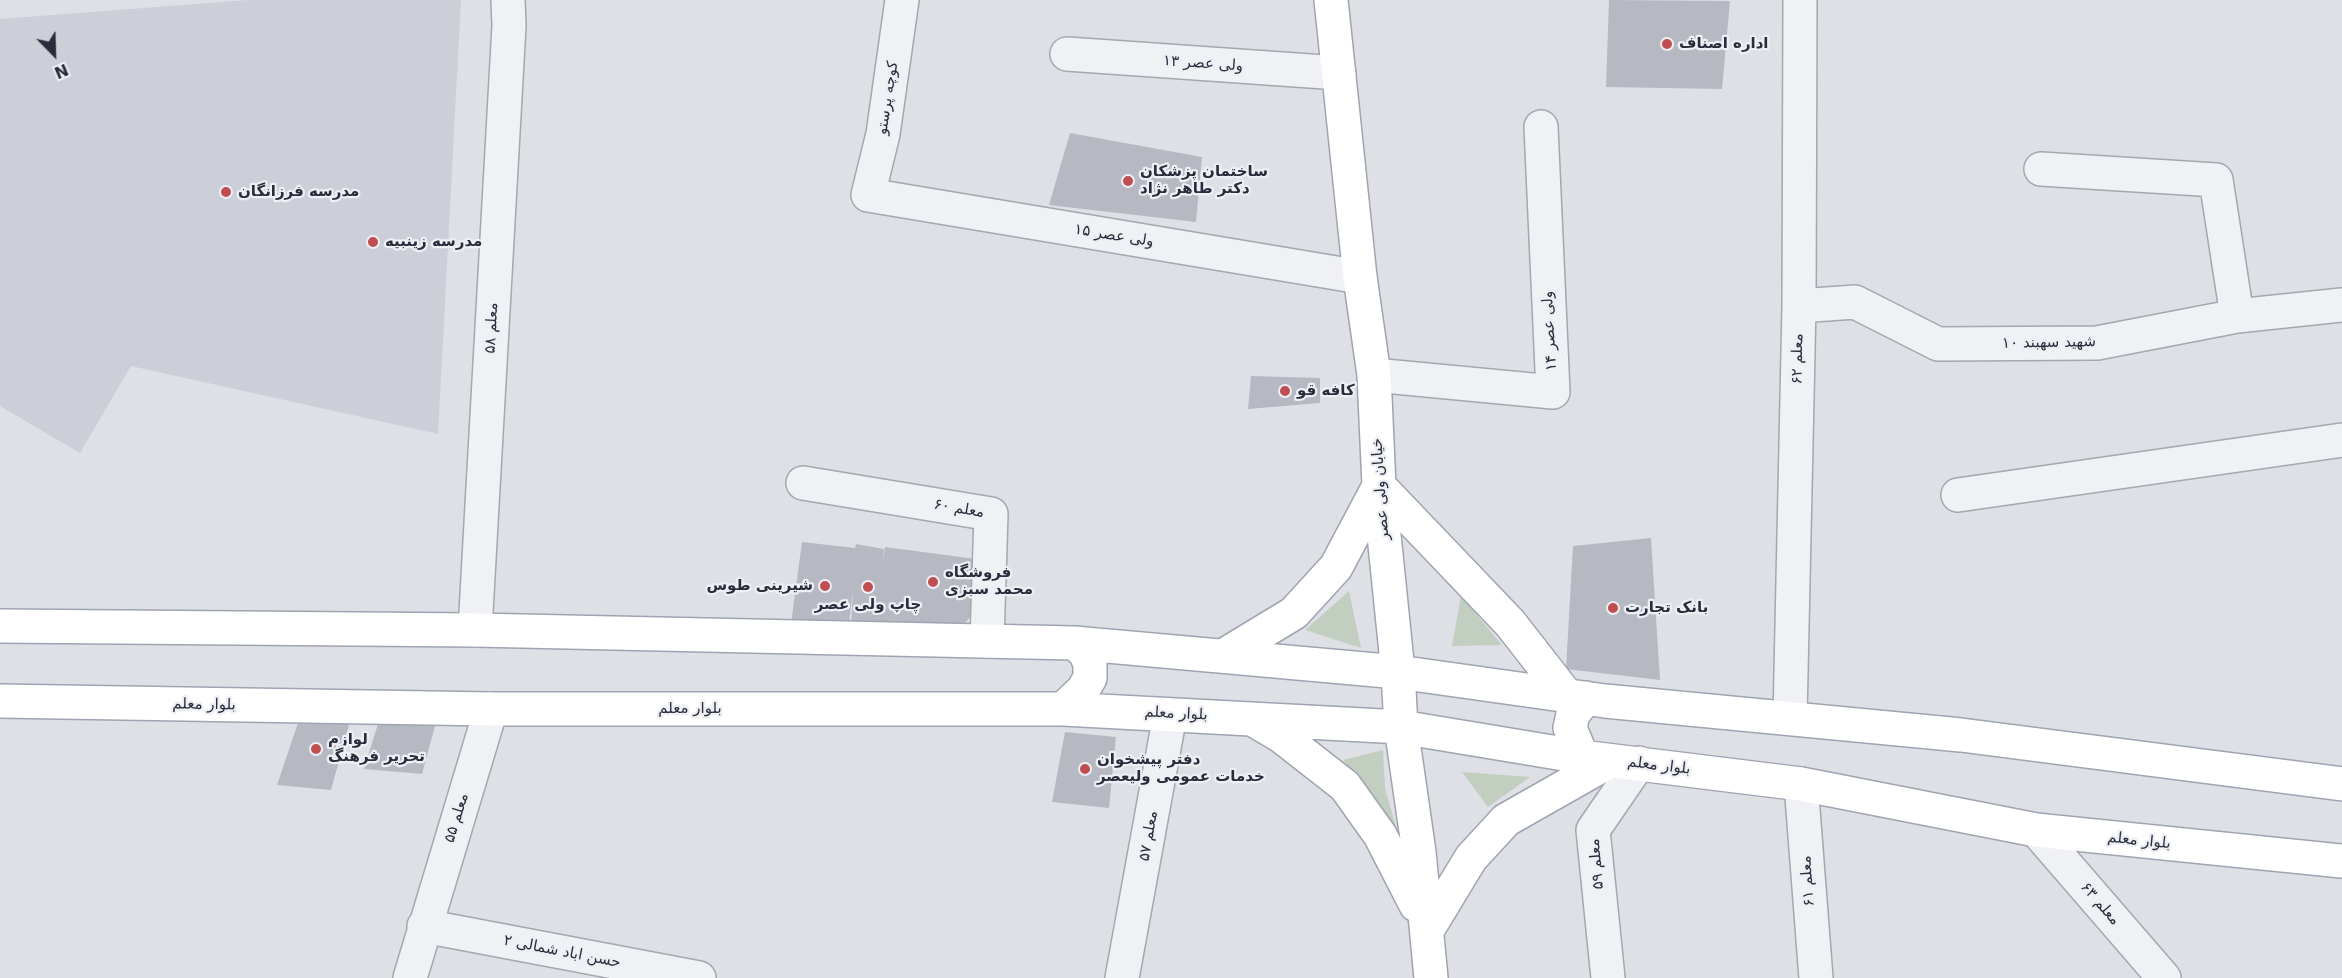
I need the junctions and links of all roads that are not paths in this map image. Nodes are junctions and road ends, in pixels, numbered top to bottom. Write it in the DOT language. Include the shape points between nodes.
graph roads {
  1 [pos="902,0"];
  2 [pos="1331,0"];
  3 [pos="1800,0"];
  4 [pos="509,13"];
  5 [pos="1067,54"];
  6 [pos="1339,73"];
  7 [pos="1540,127"];
  8 [pos="2041,169"];
  9 [pos="868,195"];
  10 [pos="1360,277"];
  11 [pos="2342,305"];
  12 [pos="1799,306"];
  13 [pos="2237,316"];
  14 [pos="1374,375"];
  15 [pos="2342,440"];
  16 [pos="803,483"];
  17 [pos="1379,486"];
  18 [pos="1958,495"];
  19 [pos="0,626"];
  20 [pos="475,630"];
  21 [pos="987,641"];
  22 [pos="1074,643"];
  23 [pos="1223,656"];
  24 [pos="1398,672"];
  25 [pos="1576,697"];
  26 [pos="0,701"];
  27 [pos="1063,709"];
  28 [pos="491,710"];
  29 [pos="1170,715"];
  30 [pos="1790,718"];
  31 [pos="1252,720"];
  32 [pos="1401,727"];
  33 [pos="1610,760"];
  34 [pos="1801,784"];
  35 [pos="2342,784"];
  36 [pos="2036,830"];
  37 [pos="2342,861"];
  38 [pos="1426,925"];
  39 [pos="424,926"];
  40 [pos="410,978"];
  41 [pos="699,978"];
  42 [pos="1122,978"];
  43 [pos="1431,978"];
  44 [pos="1608,978"];
  45 [pos="1816,978"];
  46 [pos="2164,978"];
  1 -- 9 [label="street, کوچه پرستو" via="883,134"];
  2 -- 6 [label="main road, خیابان ولی عصر"];
  3 -- 12 [label="street, معلم ۶۲"];
  4 -- 20 [label="street, معلم ۵۸"];
  5 -- 6 [label="street, ولی عصر ۱۳"];
  6 -- 10 [label="main road, خیابان ولی عصر"];
  7 -- 14 [label="street, ولی عصر ۱۴" via="1552,392"];
  8 -- 13 [label="street" via="2216,180"];
  9 -- 10 [label="street, ولی عصر ۱۵"];
  10 -- 14 [label="main road, خیابان ولی عصر"];
  11 -- 13 [label="street, شهید سهبند ۱۰"];
  12 -- 13 [label="street, شهید سهبند ۱۰" via="1855,302 1938,344 2097,343"];
  12 -- 30 [label="street, معلم ۶۲"];
  14 -- 17 [label="main road, خیابان ولی عصر"];
  15 -- 18 [label="street"];
  16 -- 21 [label="street, معلم ۶۰" via="992,514"];
  17 -- 23 [label="main road" via="1336,567 1294,613"];
  17 -- 24 [label="main road, خیابان ولی عصر"];
  17 -- 25 [label="main road"];
  19 -- 20 [label="main road"];
  20 -- 21 [label="main road"];
  21 -- 22 [label="main road"];
  22 -- 23 [label="main road"];
  22 -- 27 [label="main road" via="1090,664 1090,678"];
  23 -- 24 [label="main road"];
  24 -- 25 [label="main road"];
  24 -- 32 [label="main road, خیابان ولی عصر"];
  25 -- 30 [label="main road"];
  25 -- 33 [label="main road" via="1570,728"];
  26 -- 28 [label="main road, بلوار معلم"];
  27 -- 28 [label="main road, بلوار معلم"];
  27 -- 29 [label="main road, بلوار معلم"];
  28 -- 39 [label="street, معلم ۵۵"];
  29 -- 31 [label="main road, بلوار معلم"];
  29 -- 42 [label="street, معلم ۵۷"];
  30 -- 35 [label="main road" via="1961,735"];
  31 -- 32 [label="main road, بلوار معلم"];
  31 -- 38 [label="main road" via="1281,736 1345,786 1380,835"];
  32 -- 33 [label="main road, بلوار معلم"];
  32 -- 38 [label="main road, خیابان ولی عصر"];
  33 -- 34 [label="main road, بلوار معلم"];
  33 -- 38 [label="main road" via="1506,820 1471,858 1428,929"];
  33 -- 44 [label="street, معلم ۵۹" via="1593,830"];
  34 -- 36 [label="main road, بلوار معلم"];
  34 -- 45 [label="street, معلم ۶۱"];
  36 -- 37 [label="main road, بلوار معلم"];
  36 -- 46 [label="street, معلم ۶۳"];
  38 -- 43 [label="main road, خیابان ولی عصر"];
  39 -- 40 [label="street, معلم ۵۵"];
  39 -- 41 [label="street, حسن اباد شمالی ۲"];
}
